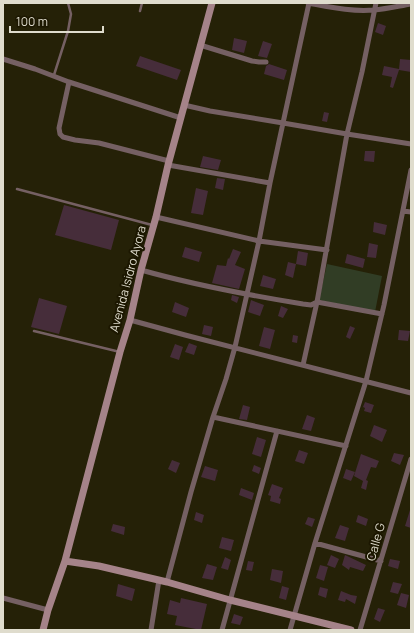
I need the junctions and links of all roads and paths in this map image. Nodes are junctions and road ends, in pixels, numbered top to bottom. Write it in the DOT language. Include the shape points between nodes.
graph roads {
  1 [pos="68,3"];
  2 [pos="142,3"];
  3 [pos="212,3"];
  4 [pos="308,3"];
  5 [pos="376,3"];
  6 [pos="411,4"];
  7 [pos="375,10"];
  8 [pos="140,11"];
  9 [pos="200,45"];
  10 [pos="3,59"];
  11 [pos="266,62"];
  12 [pos="54,76"];
  13 [pos="69,82"];
  14 [pos="184,105"];
  15 [pos="181,118"];
  16 [pos="283,122"];
  17 [pos="347,134"];
  18 [pos="411,144"];
  19 [pos="169,163"];
  20 [pos="411,170"];
  21 [pos="270,183"];
  22 [pos="17,189"];
  23 [pos="403,211"];
  24 [pos="411,212"];
  25 [pos="156,217"];
  26 [pos="154,226"];
  27 [pos="259,241"];
  28 [pos="327,250"];
  29 [pos="141,270"];
  30 [pos="247,295"];
  31 [pos="317,302"];
  32 [pos="382,314"];
  33 [pos="130,320"];
  34 [pos="34,332"];
  35 [pos="235,348"];
  36 [pos="120,352"];
  37 [pos="303,364"];
  38 [pos="366,381"];
  39 [pos="411,392"];
  40 [pos="213,417"];
  41 [pos="277,431"];
  42 [pos="346,446"];
  43 [pos="411,462"];
  44 [pos="315,543"];
  45 [pos="66,561"];
  46 [pos="381,561"];
  47 [pos="159,580"];
  48 [pos="167,582"];
  49 [pos="3,598"];
  50 [pos="230,600"];
  51 [pos="48,610"];
  52 [pos="294,616"];
  53 [pos="43,630"];
  54 [pos="151,630"];
  55 [pos="222,630"];
  56 [pos="290,630"];
  57 [pos="351,630"];
  58 [pos="360,630"];
  1 -- 12 [label="lane" via="71,14"];
  2 -- 8 [label="lane"];
  3 -- 9 [label="street, Avenida Isidro Ayora"];
  4 -- 7 [label="street" via="340,9"];
  4 -- 16 [label="street"];
  5 -- 7 [label="street"];
  6 -- 7 [label="street"];
  7 -- 17 [label="street"];
  9 -- 11 [label="street" via="252,61"];
  9 -- 14 [label="street, Avenida Isidro Ayora"];
  10 -- 12 [label="street"];
  12 -- 13 [label="street"];
  13 -- 15 [label="street"];
  13 -- 19 [label="street" via="59,128 63,137 98,143"];
  14 -- 15 [label="street, Avenida Isidro Ayora"];
  14 -- 16 [label="street"];
  15 -- 19 [label="street, Avenida Isidro Ayora"];
  16 -- 17 [label="street"];
  16 -- 21 [label="street"];
  17 -- 18 [label="street"];
  17 -- 28 [label="street"];
  19 -- 21 [label="street"];
  19 -- 25 [label="street, Avenida Isidro Ayora"];
  20 -- 23 [label="street"];
  21 -- 27 [label="street"];
  22 -- 26 [label="lane"];
  23 -- 24 [label="street"];
  23 -- 32 [label="street"];
  25 -- 26 [label="street, Avenida Isidro Ayora"];
  25 -- 27 [label="street"];
  26 -- 29 [label="street, Avenida Isidro Ayora"];
  27 -- 28 [label="street"];
  27 -- 30 [label="street"];
  28 -- 31 [label="street"];
  29 -- 30 [label="street"];
  29 -- 33 [label="street, Avenida Isidro Ayora"];
  30 -- 31 [label="street" via="311,305"];
  30 -- 35 [label="street"];
  31 -- 32 [label="street"];
  31 -- 37 [label="street"];
  32 -- 38 [label="street"];
  33 -- 35 [label="street"];
  33 -- 36 [label="street, Avenida Isidro Ayora"];
  34 -- 36 [label="lane"];
  35 -- 37 [label="street"];
  35 -- 40 [label="street"];
  36 -- 45 [label="street, Avenida Isidro Ayora"];
  37 -- 38 [label="street"];
  38 -- 39 [label="street"];
  38 -- 42 [label="street"];
  40 -- 41 [label="street"];
  40 -- 48 [label="street"];
  41 -- 42 [label="street"];
  41 -- 50 [label="street"];
  42 -- 44 [label="street"];
  43 -- 46 [label="street, Calle G"];
  44 -- 46 [label="street"];
  44 -- 52 [label="street"];
  45 -- 47 [label="street"];
  45 -- 51 [label="street, Avenida Isidro Ayora"];
  46 -- 58 [label="street, Calle G"];
  47 -- 48 [label="street"];
  47 -- 54 [label="street"];
  48 -- 50 [label="street"];
  49 -- 51 [label="street"];
  50 -- 52 [label="street"];
  50 -- 55 [label="street"];
  51 -- 53 [label="street, Avenida Isidro Ayora"];
  52 -- 56 [label="street"];
  52 -- 57 [label="street"];
}
